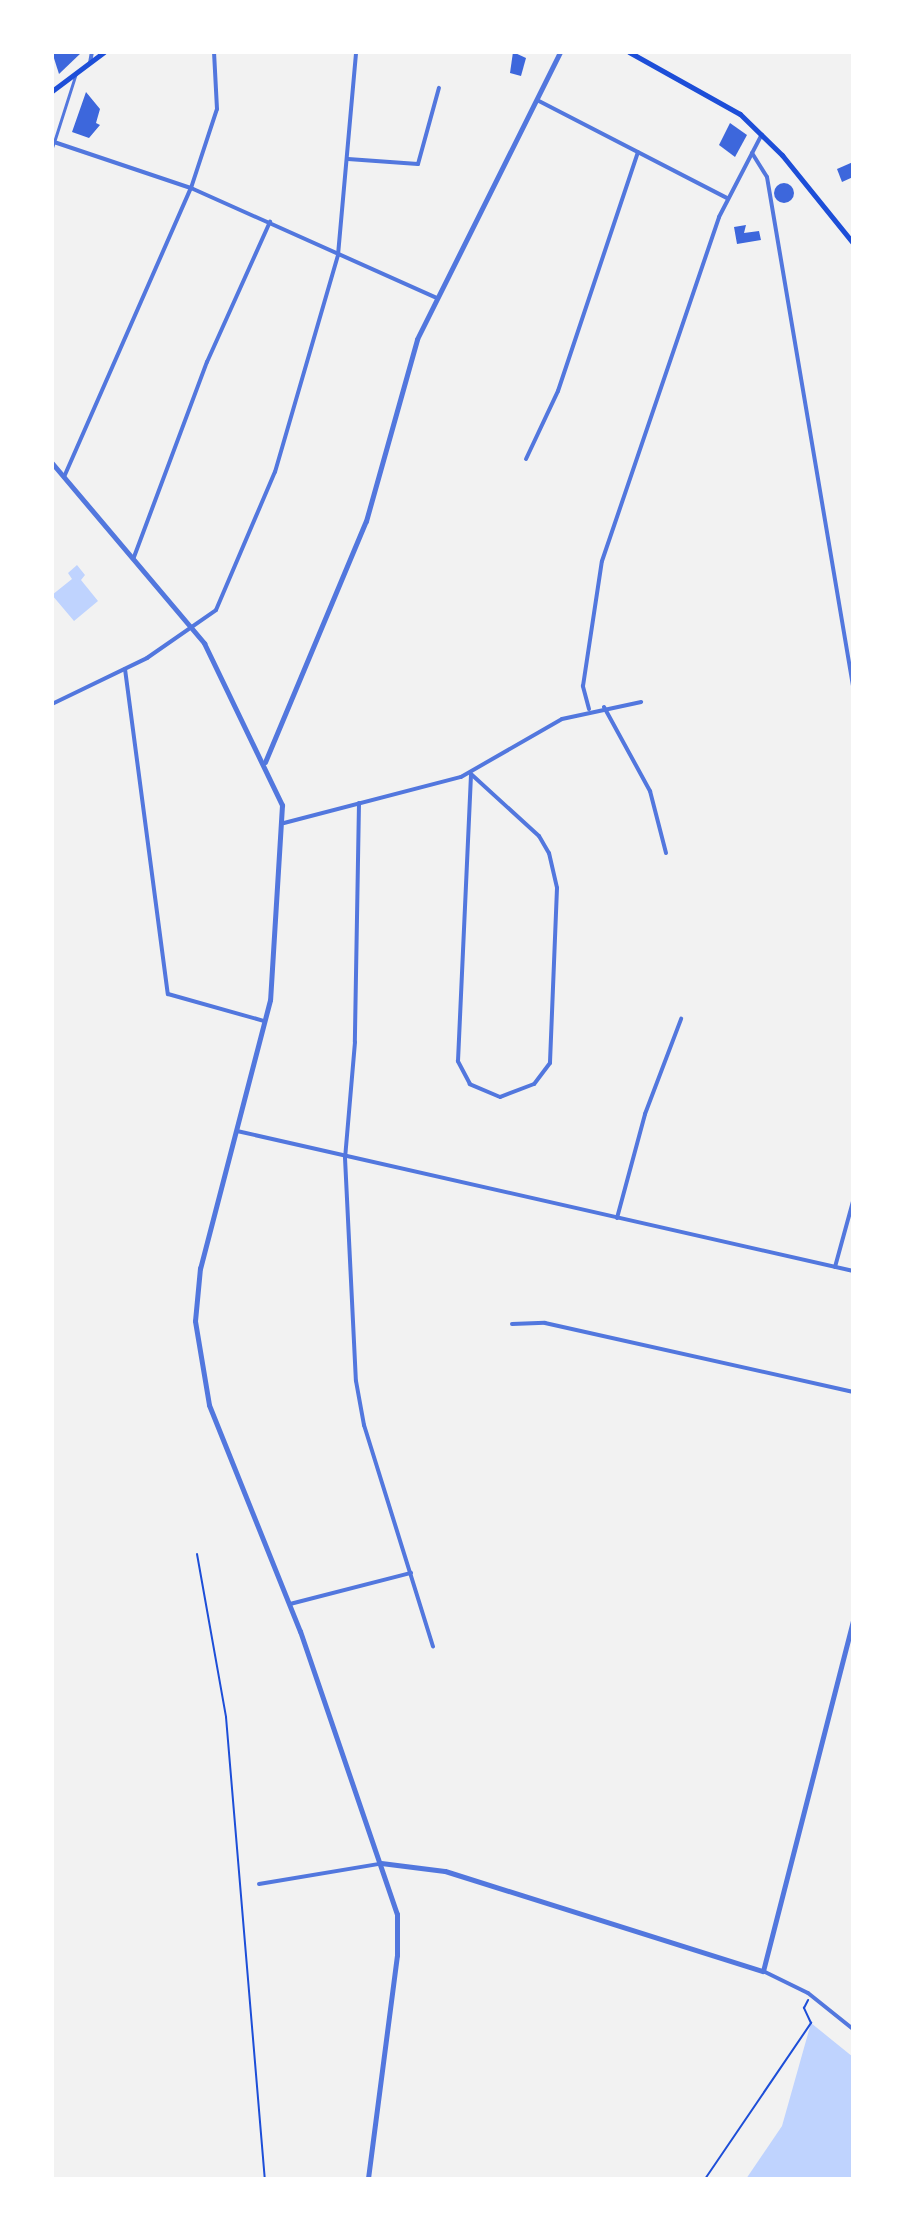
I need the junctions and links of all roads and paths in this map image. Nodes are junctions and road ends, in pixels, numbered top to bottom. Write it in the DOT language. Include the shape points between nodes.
graph roads {
  1 [pos="92,52"];
  2 [pos="104,52"];
  3 [pos="214,52"];
  4 [pos="356,52"];
  5 [pos="629,52"];
  6 [pos="558,55"];
  7 [pos="90,63"];
  8 [pos="76,73"];
  9 [pos="439,88"];
  10 [pos="52,91"];
  11 [pos="537,100"];
  12 [pos="762,134"];
  13 [pos="53,145"];
  14 [pos="638,152"];
  15 [pos="752,153"];
  16 [pos="348,159"];
  17 [pos="191,188"];
  18 [pos="727,198"];
  19 [pos="270,222"];
  20 [pos="853,243"];
  21 [pos="338,253"];
  22 [pos="437,298"];
  23 [pos="526,459"];
  24 [pos="52,463"];
  25 [pos="64,477"];
  26 [pos="134,557"];
  27 [pos="194,629"];
  28 [pos="125,669"];
  29 [pos="853,686"];
  30 [pos="641,702"];
  31 [pos="52,704"];
  32 [pos="604,707"];
  33 [pos="589,709"];
  34 [pos="264,763"];
  35 [pos="471,774"];
  36 [pos="359,803"];
  37 [pos="284,823"];
  38 [pos="666,853"];
  39 [pos="681,1019"];
  40 [pos="266,1021"];
  41 [pos="237,1131"];
  42 [pos="345,1158"];
  43 [pos="853,1201"];
  44 [pos="617,1219"];
  45 [pos="835,1267"];
  46 [pos="853,1271"];
  47 [pos="512,1324"];
  48 [pos="853,1392"];
  49 [pos="197,1554"];
  50 [pos="411,1573"];
  51 [pos="290,1604"];
  52 [pos="853,1621"];
  53 [pos="433,1646"];
  54 [pos="381,1863"];
  55 [pos="259,1884"];
  56 [pos="763,1971"];
  57 [pos="811,1995"];
  58 [pos="853,2029"];
  59 [pos="265,2179"];
  60 [pos="368,2179"];
  61 [pos="705,2179"];
  1 -- 7 [label="street"];
  2 -- 7 [label="main road"];
  3 -- 17 [label="street" via="217,109"];
  4 -- 16 [label="street"];
  5 -- 12 [label="main road" via="729,106"];
  6 -- 11 [label="street"];
  7 -- 8 [label="main road"];
  8 -- 10 [label="main road"];
  8 -- 13 [label="street"];
  9 -- 16 [label="street" via="418,164"];
  11 -- 14 [label="street"];
  11 -- 22 [label="street"];
  12 -- 15 [label="street"];
  12 -- 20 [label="main road"];
  13 -- 17 [label="street"];
  14 -- 18 [label="street"];
  14 -- 23 [label="street" via="558,391"];
  15 -- 18 [label="street"];
  15 -- 29 [label="street" via="767,177"];
  16 -- 21 [label="street"];
  17 -- 19 [label="street"];
  17 -- 25 [label="street"];
  18 -- 33 [label="street" via="598,578 583,686"];
  19 -- 21 [label="street"];
  19 -- 26 [label="street" via="207,362"];
  21 -- 22 [label="street"];
  21 -- 27 [label="street" via="275,472 216,610"];
  22 -- 34 [label="street" via="417,339 366,521"];
  24 -- 25 [label="street"];
  25 -- 26 [label="street"];
  26 -- 27 [label="street"];
  27 -- 28 [label="street"];
  27 -- 34 [label="street"];
  28 -- 31 [label="street"];
  28 -- 40 [label="street" via="168,994"];
  30 -- 32 [label="street"];
  32 -- 33 [label="street"];
  32 -- 38 [label="street" via="650,791"];
  33 -- 35 [label="street" via="548,726"];
  34 -- 37 [label="street" via="280,797"];
  35 -- 35 [label="street" via="539,836 557,888 550,1063 534,1084 500,1097 470,1084 458,1061"];
  35 -- 36 [label="street"];
  36 -- 37 [label="street"];
  36 -- 42 [label="street" via="355,1042"];
  37 -- 40 [label="street"];
  39 -- 44 [label="street" via="645,1114"];
  40 -- 41 [label="street"];
  41 -- 42 [label="street"];
  41 -- 51 [label="street" via="200,1268 195,1321 209,1405"];
  42 -- 44 [label="street"];
  42 -- 50 [label="street" via="359,1404"];
  43 -- 45 [label="street"];
  44 -- 45 [label="street"];
  45 -- 46 [label="street"];
  47 -- 48 [label="street" via="545,1323"];
  49 -- 59 [label="path" via="226,1717"];
  50 -- 51 [label="street"];
  50 -- 53 [label="street"];
  51 -- 54 [label="street"];
  52 -- 56 [label="street"];
  54 -- 55 [label="street"];
  54 -- 56 [label="street" via="445,1871"];
  54 -- 60 [label="street" via="398,1939"];
  56 -- 57 [label="street"];
  57 -- 58 [label="street"];
  57 -- 61 [label="path" via="804,2008 811,2023"];
}
